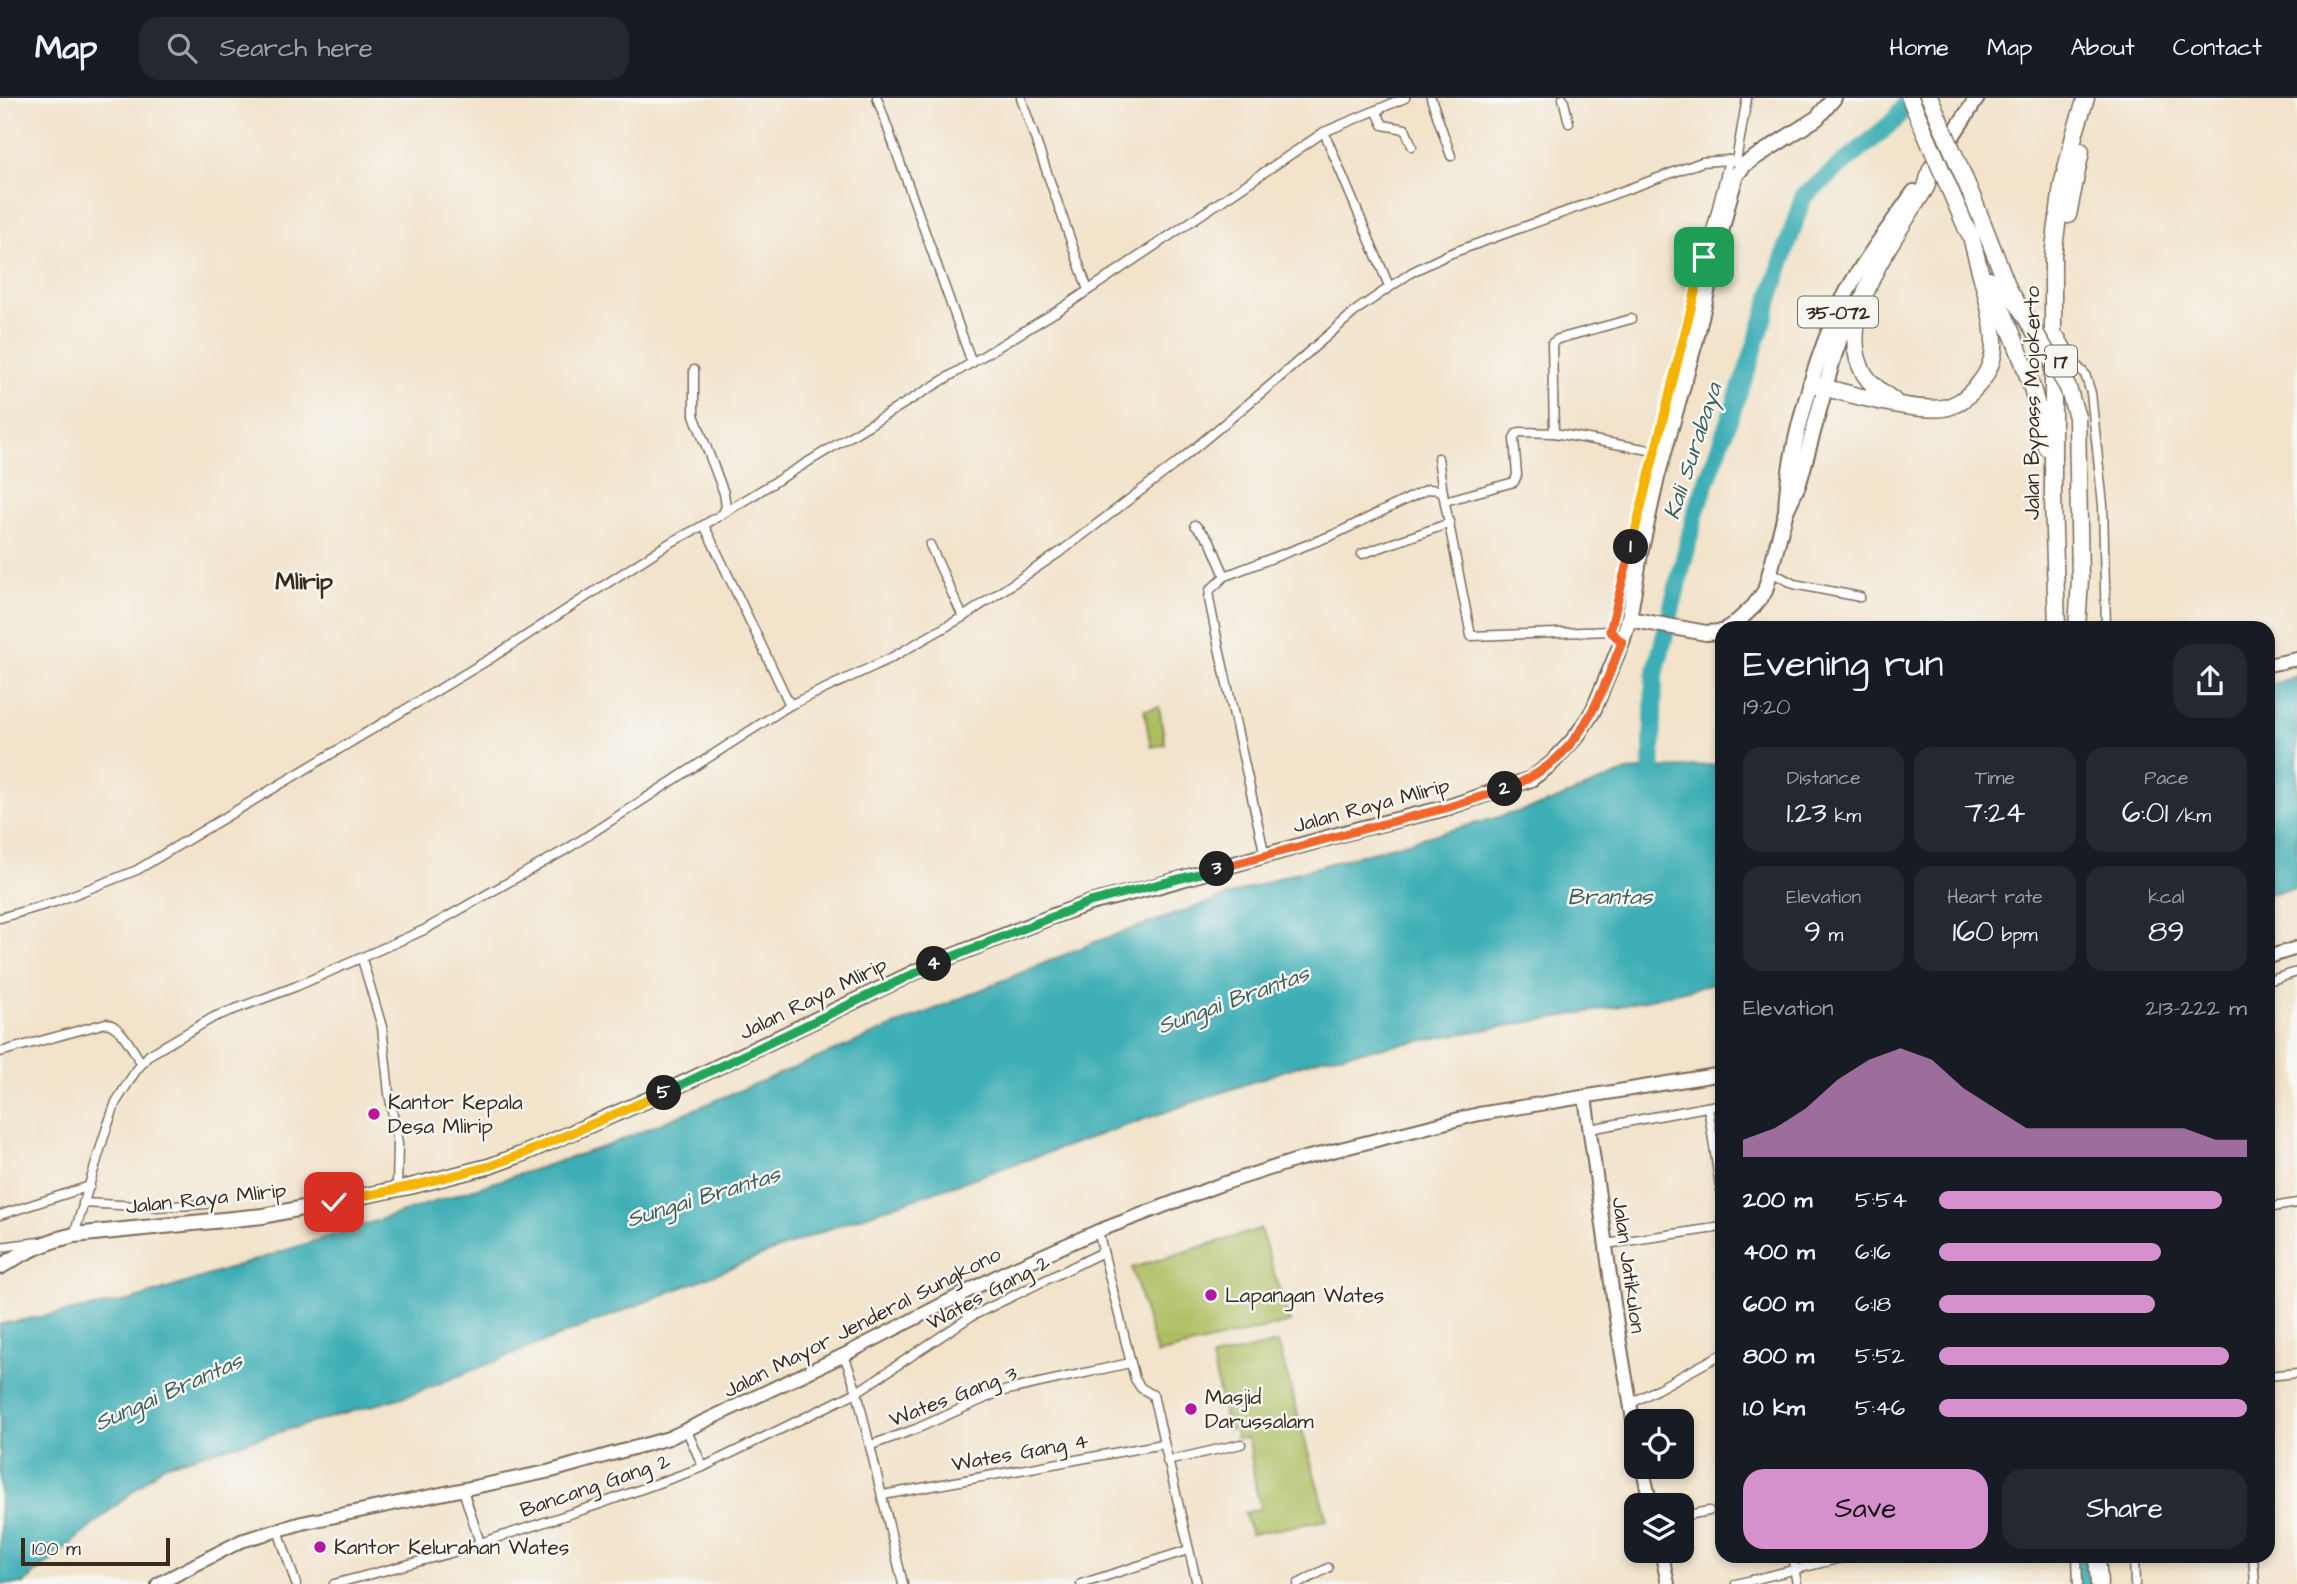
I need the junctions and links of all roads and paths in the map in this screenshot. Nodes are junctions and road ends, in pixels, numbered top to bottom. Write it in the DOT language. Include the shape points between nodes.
graph roads {
  1 [pos="877,98"];
  2 [pos="1021,98"];
  3 [pos="1405,98"];
  4 [pos="1431,98"];
  5 [pos="1563,98"];
  6 [pos="1747,98"];
  7 [pos="1833,98"];
  8 [pos="1910,98"];
  9 [pos="1930,98"];
  10 [pos="1977,98"];
  11 [pos="2085,98"];
  12 [pos="2095,98"];
  13 [pos="1376,110"];
  14 [pos="1569,123"];
  15 [pos="1324,132"];
  16 [pos="1412,146"];
  17 [pos="1451,156"];
  18 [pos="1737,162"];
  19 [pos="1931,169"];
  20 [pos="1968,232"];
  21 [pos="1389,286"];
  22 [pos="1088,290"];
  23 [pos="1631,319"];
  24 [pos="2061,337"];
  25 [pos="972,363"];
  26 [pos="694,370"];
  27 [pos="1818,385"];
  28 [pos="1898,403"];
  29 [pos="1555,433"];
  30 [pos="1655,451"];
  31 [pos="1438,458"];
  32 [pos="1444,497"];
  33 [pos="2053,498"];
  34 [pos="723,513"];
  35 [pos="1450,523"];
  36 [pos="704,525"];
  37 [pos="1195,525"];
  38 [pos="930,545"];
  39 [pos="1362,554"];
  40 [pos="1771,572"];
  41 [pos="1225,576"];
  42 [pos="1860,597"];
  43 [pos="963,617"];
  44 [pos="1629,619"];
  45 [pos="1738,621"];
  46 [pos="2057,621"];
  47 [pos="2067,621"];
  48 [pos="2077,621"];
  49 [pos="2106,621"];
  50 [pos="1610,631"];
  51 [pos="1715,632"];
  52 [pos="1622,642"];
  53 [pos="2297,659"];
  54 [pos="2275,664"];
  55 [pos="790,705"];
  56 [pos="1265,856"];
  57 [pos="0,918"];
  58 [pos="2297,948"];
  59 [pos="2275,955"];
  60 [pos="362,959"];
  61 [pos="2297,972"];
  62 [pos="2275,979"];
  63 [pos="0,1052"];
  64 [pos="142,1064"];
  65 [pos="1715,1075"];
  66 [pos="1585,1097"];
  67 [pos="1715,1106"];
  68 [pos="1708,1107"];
  69 [pos="1590,1129"];
  70 [pos="1715,1153"];
  71 [pos="90,1186"];
  72 [pos="397,1189"];
  73 [pos="83,1203"];
  74 [pos="2297,1203"];
  75 [pos="206,1204"];
  76 [pos="2275,1207"];
  77 [pos="0,1215"];
  78 [pos="1715,1228"];
  79 [pos="1098,1231"];
  80 [pos="74,1235"];
  81 [pos="50,1241"];
  82 [pos="1606,1244"];
  83 [pos="0,1247"];
  84 [pos="1103,1252"];
  85 [pos="0,1268"];
  86 [pos="958,1296"];
  87 [pos="970,1317"];
  88 [pos="844,1355"];
  89 [pos="1715,1358"];
  90 [pos="1130,1363"];
  91 [pos="2297,1373"];
  92 [pos="2275,1375"];
  93 [pos="858,1392"];
  94 [pos="1632,1403"];
  95 [pos="1633,1409"];
  96 [pos="687,1431"];
  97 [pos="1163,1444"];
  98 [pos="1241,1444"];
  99 [pos="871,1445"];
  100 [pos="1167,1461"];
  101 [pos="702,1467"];
  102 [pos="463,1490"];
  103 [pos="883,1495"];
  104 [pos="1709,1511"];
  105 [pos="1694,1514"];
  106 [pos="278,1530"];
  107 [pos="480,1543"];
  108 [pos="1188,1550"];
  109 [pos="1664,1563"];
  110 [pos="1793,1563"];
  111 [pos="1822,1563"];
  112 [pos="2077,1563"];
  113 [pos="2098,1563"];
  114 [pos="2108,1563"];
  115 [pos="2134,1563"];
  116 [pos="2254,1563"];
  117 [pos="1328,1568"];
  118 [pos="1794,1570"];
  119 [pos="158,1584"];
  120 [pos="296,1584"];
  121 [pos="334,1584"];
  122 [pos="904,1584"];
  123 [pos="1082,1584"];
  124 [pos="1197,1584"];
  125 [pos="1298,1584"];
  126 [pos="1668,1584"];
  127 [pos="1736,1584"];
  128 [pos="1797,1584"];
  129 [pos="2078,1584"];
  130 [pos="2099,1584"];
  131 [pos="2109,1584"];
  132 [pos="2135,1584"];
  133 [pos="2255,1584"];
  1 -- 25 [label="street"];
  2 -- 22 [label="street"];
  3 -- 13 [label="street"];
  4 -- 17 [label="street"];
  5 -- 14 [label="street"];
  6 -- 18 [label="street"];
  7 -- 18 [label="main road" via="1817,118"];
  8 -- 20 [label="highway, bridge"];
  9 -- 48 [label="highway, bridge" via="2009,290 2068,388 2077,417"];
  10 -- 19 [label="main road, 35-072"];
  11 -- 33 [label="highway, Jalan Bypass Mojokerto / 17" via="2062,186 2053,256"];
  12 -- 24 [label="highway, Jalan Bypass Mojokerto / 17" via="2066,228"];
  13 -- 15 [label="street"];
  13 -- 16 [label="street" via="1383,125 1405,129"];
  15 -- 21 [label="street"];
  15 -- 22 [label="street"];
  18 -- 21 [label="street" via="1702,162 1449,254"];
  18 -- 30 [label="street"];
  18 -- 44 [label="main road, Jalan Raya Mlirip" via="1696,339 1657,477"];
  19 -- 27 [label="main road, 35-072" via="1855,278"];
  19 -- 28 [label="highway" via="1926,187 1870,282 1856,328 1857,355 1864,373"];
  20 -- 28 [label="highway" via="1991,318 1995,343 1990,366 1964,400 1947,407 1927,409"];
  20 -- 33 [label="highway" via="2031,387"];
  21 -- 43 [label="street" via="1173,466 1063,550"];
  22 -- 25 [label="street"];
  23 -- 29 [label="street" via="1552,343"];
  24 -- 47 [label="highway, Jalan Bypass Mojokerto / 17"];
  24 -- 49 [label="street" via="2085,374 2091,393 2103,505"];
  25 -- 34 [label="street"];
  26 -- 34 [label="street" via="694,415 724,493"];
  27 -- 28 [label="highway"];
  27 -- 40 [label="main road, 35-072" via="1787,482 1786,510"];
  29 -- 30 [label="street"];
  29 -- 32 [label="street" via="1518,433 1514,482"];
  30 -- 50 [label="street"];
  31 -- 32 [label="street"];
  32 -- 35 [label="street"];
  32 -- 41 [label="street" via="1439,490 1428,489 1333,535"];
  33 -- 46 [label="highway, Jalan Bypass Mojokerto / 17"];
  34 -- 36 [label="street"];
  35 -- 39 [label="street"];
  35 -- 50 [label="street" via="1472,636"];
  36 -- 55 [label="street"];
  36 -- 57 [label="street" via="137,870"];
  37 -- 41 [label="street" via="1210,541"];
  38 -- 43 [label="street"];
  40 -- 42 [label="street" via="1794,584"];
  40 -- 45 [label="main road, 35-072" via="1755,606"];
  41 -- 56 [label="street" via="1212,586 1209,599"];
  43 -- 55 [label="street" via="889,659"];
  44 -- 51 [label="main road"];
  44 -- 52 [label="main road, Jalan Raya Mlirip"];
  50 -- 52 [label="street"];
  52 -- 56 [label="main road, Jalan Raya Mlirip" via="1593,711 1576,737 1531,779 1446,808"];
  53 -- 54 [label="main road"];
  55 -- 60 [label="street" via="567,849 424,930"];
  56 -- 72 [label="main road, Jalan Raya Mlirip" via="1090,902 930,965 659,1095 525,1153"];
  58 -- 59 [label="main road"];
  60 -- 64 [label="street" via="214,1017 149,1055"];
  60 -- 72 [label="street" via="382,1027 398,1144"];
  61 -- 62 [label="street"];
  63 -- 64 [label="street" via="106,1023 118,1030"];
  64 -- 71 [label="street" via="116,1102"];
  65 -- 66 [label="main road, Jalan Mayor Jenderal Sungkono"];
  66 -- 69 [label="main road, Jalan Jatikulon"];
  66 -- 79 [label="main road, Jalan Mayor Jenderal Sungkono" via="1479,1114 1297,1160"];
  67 -- 68 [label="street"];
  68 -- 69 [label="street"];
  68 -- 70 [label="street"];
  69 -- 82 [label="main road, Jalan Jatikulon"];
  71 -- 73 [label="street"];
  71 -- 77 [label="street"];
  72 -- 80 [label="main road, Jalan Raya Mlirip" via="263,1216"];
  73 -- 75 [label="street"];
  73 -- 80 [label="street"];
  74 -- 76 [label="street"];
  78 -- 82 [label="street"];
  79 -- 84 [label="street"];
  79 -- 86 [label="main road, Jalan Mayor Jenderal Sungkono"];
  80 -- 81 [label="main road, Jalan Raya Mlirip"];
  81 -- 83 [label="street"];
  81 -- 85 [label="main road, Jalan Raya Mlirip"];
  82 -- 94 [label="main road, Jalan Jatikulon"];
  84 -- 87 [label="street, Wates Gang 2"];
  84 -- 90 [label="street"];
  86 -- 87 [label="street"];
  86 -- 88 [label="main road, Jalan Mayor Jenderal Sungkono"];
  87 -- 93 [label="street, Wates Gang 2"];
  88 -- 93 [label="street"];
  88 -- 96 [label="main road, Jalan Mayor Jenderal Sungkono"];
  89 -- 94 [label="street"];
  90 -- 97 [label="street" via="1141,1388 1153,1395"];
  90 -- 99 [label="street, Wates Gang 3" via="999,1392"];
  91 -- 92 [label="street"];
  93 -- 99 [label="street"];
  93 -- 101 [label="street, Bancang Gang 2"];
  94 -- 95 [label="main road, Jalan Jatikulon"];
  96 -- 101 [label="street"];
  96 -- 102 [label="main road, Jalan Mayor Jenderal Sungkono" via="551,1471"];
  97 -- 100 [label="street"];
  97 -- 103 [label="street, Wates Gang 4"];
  98 -- 100 [label="street"];
  99 -- 103 [label="street"];
  100 -- 108 [label="street"];
  101 -- 107 [label="street, Bancang Gang 2"];
  102 -- 106 [label="main road, Jalan Mayor Jenderal Sungkono"];
  102 -- 107 [label="street"];
  103 -- 122 [label="street"];
  104 -- 105 [label="street"];
  106 -- 119 [label="main road, Jalan Mayor Jenderal Sungkono" via="241,1541"];
  106 -- 120 [label="street"];
  107 -- 121 [label="street, Bancang Gang 2"];
  108 -- 123 [label="street"];
  108 -- 124 [label="street"];
  109 -- 126 [label="main road"];
  110 -- 118 [label="street"];
  111 -- 118 [label="street"];
  112 -- 129 [label="street"];
  113 -- 130 [label="highway"];
  114 -- 131 [label="highway"];
  115 -- 132 [label="street"];
  116 -- 133 [label="street"];
  117 -- 125 [label="street"];
  118 -- 127 [label="street"];
  118 -- 128 [label="street"];
}
